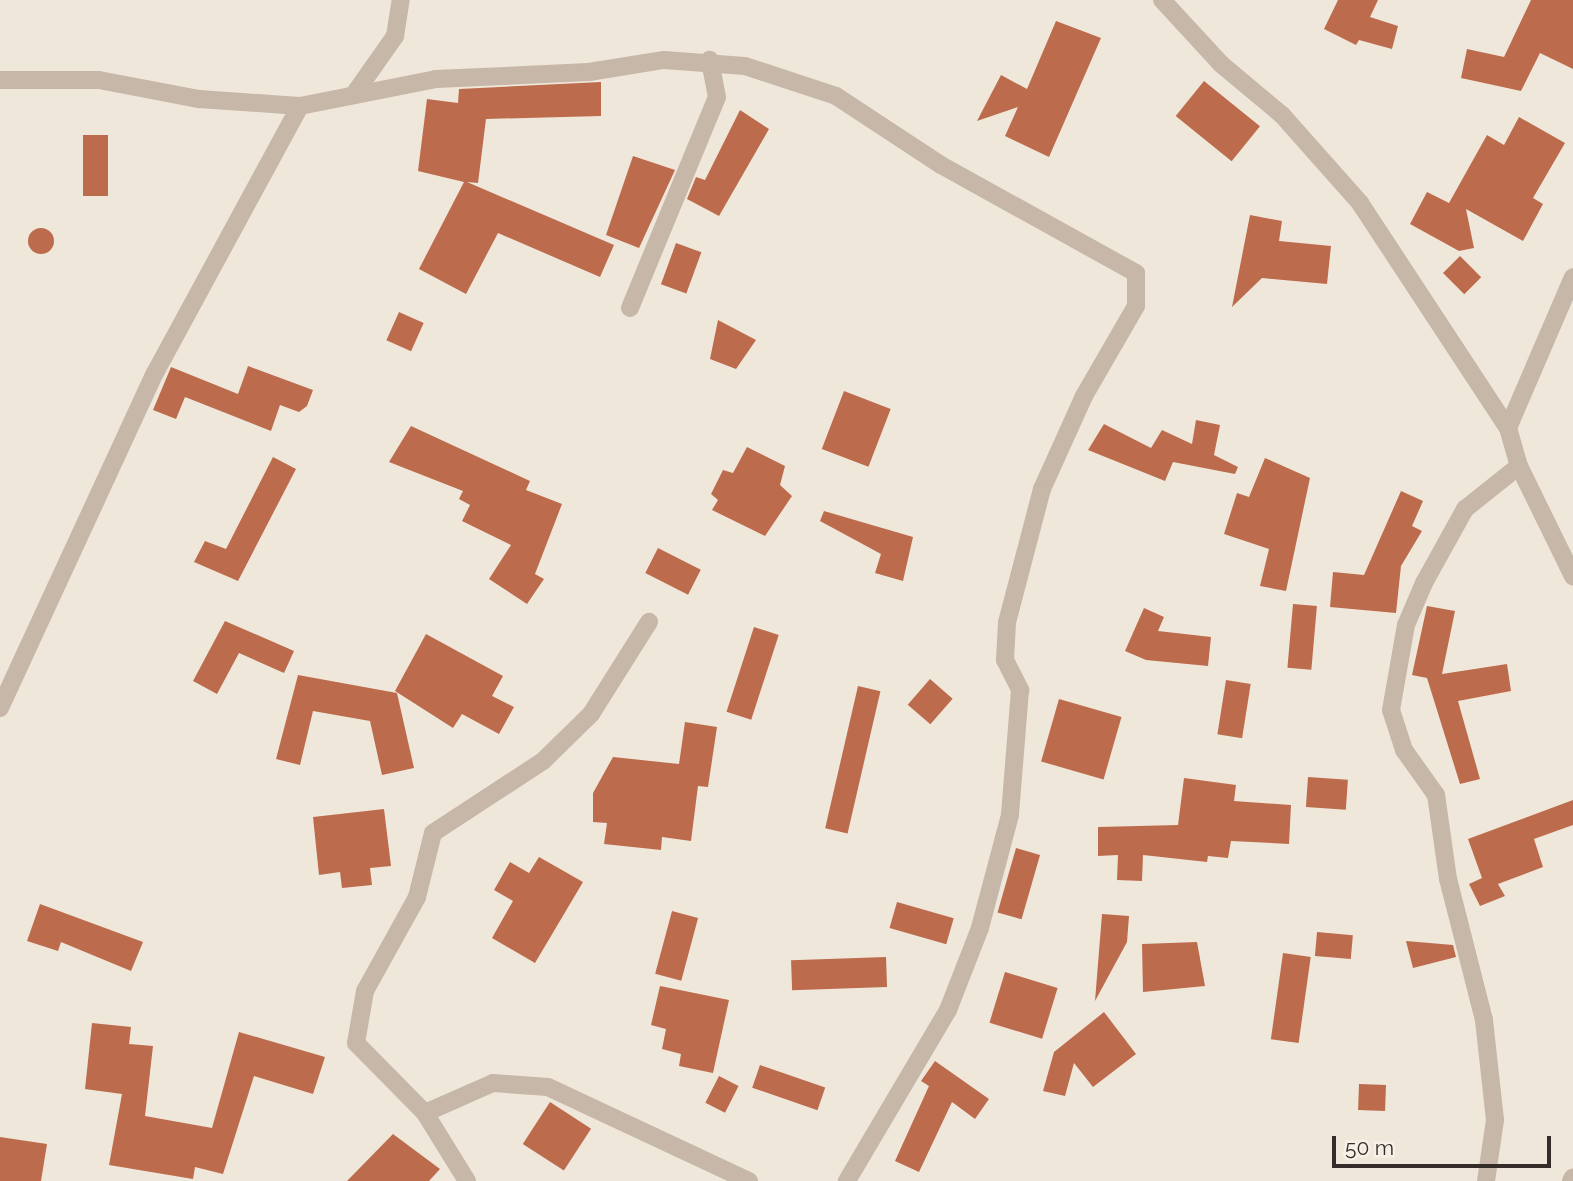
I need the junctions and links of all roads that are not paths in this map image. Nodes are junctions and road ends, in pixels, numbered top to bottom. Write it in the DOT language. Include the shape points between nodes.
graph roads {
  1 [pos="401,0"];
  2 [pos="1162,0"];
  3 [pos="710,60"];
  4 [pos="0,80"];
  5 [pos="355,93"];
  6 [pos="300,106"];
  7 [pos="1573,277"];
  8 [pos="630,308"];
  9 [pos="1508,428"];
  10 [pos="1519,466"];
  11 [pos="1573,576"];
  12 [pos="649,622"];
  13 [pos="0,708"];
  14 [pos="425,1113"];
  15 [pos="467,1181"];
  16 [pos="749,1181"];
  17 [pos="847,1181"];
  18 [pos="1486,1181"];
  1 -- 5 [label="street" via="395,37"];
  2 -- 9 [label="street" via="1221,64 1282,115 1360,203"];
  3 -- 5 [label="street" via="436,79"];
  3 -- 8 [label="street" via="717,97"];
  3 -- 17 [label="street" via="785,75 836,96 941,165 1136,273 1136,306 1084,396 1042,489 1007,622 1005,660 1020,690 1010,815 980,928 948,1010"];
  4 -- 6 [label="street" via="99,80 199,99"];
  5 -- 6 [label="street"];
  6 -- 13 [label="street" via="155,373"];
  7 -- 9 [label="street"];
  9 -- 10 [label="street"];
  10 -- 11 [label="street"];
  10 -- 18 [label="street" via="1465,509 1424,583 1406,625 1391,710 1404,750 1436,795 1448,879 1484,1020 1495,1120"];
  12 -- 14 [label="street" via="591,714 543,761 433,833 417,897 365,991 356,1043"];
  14 -- 15 [label="street"];
  14 -- 16 [label="street" via="493,1083 548,1087"];
}
